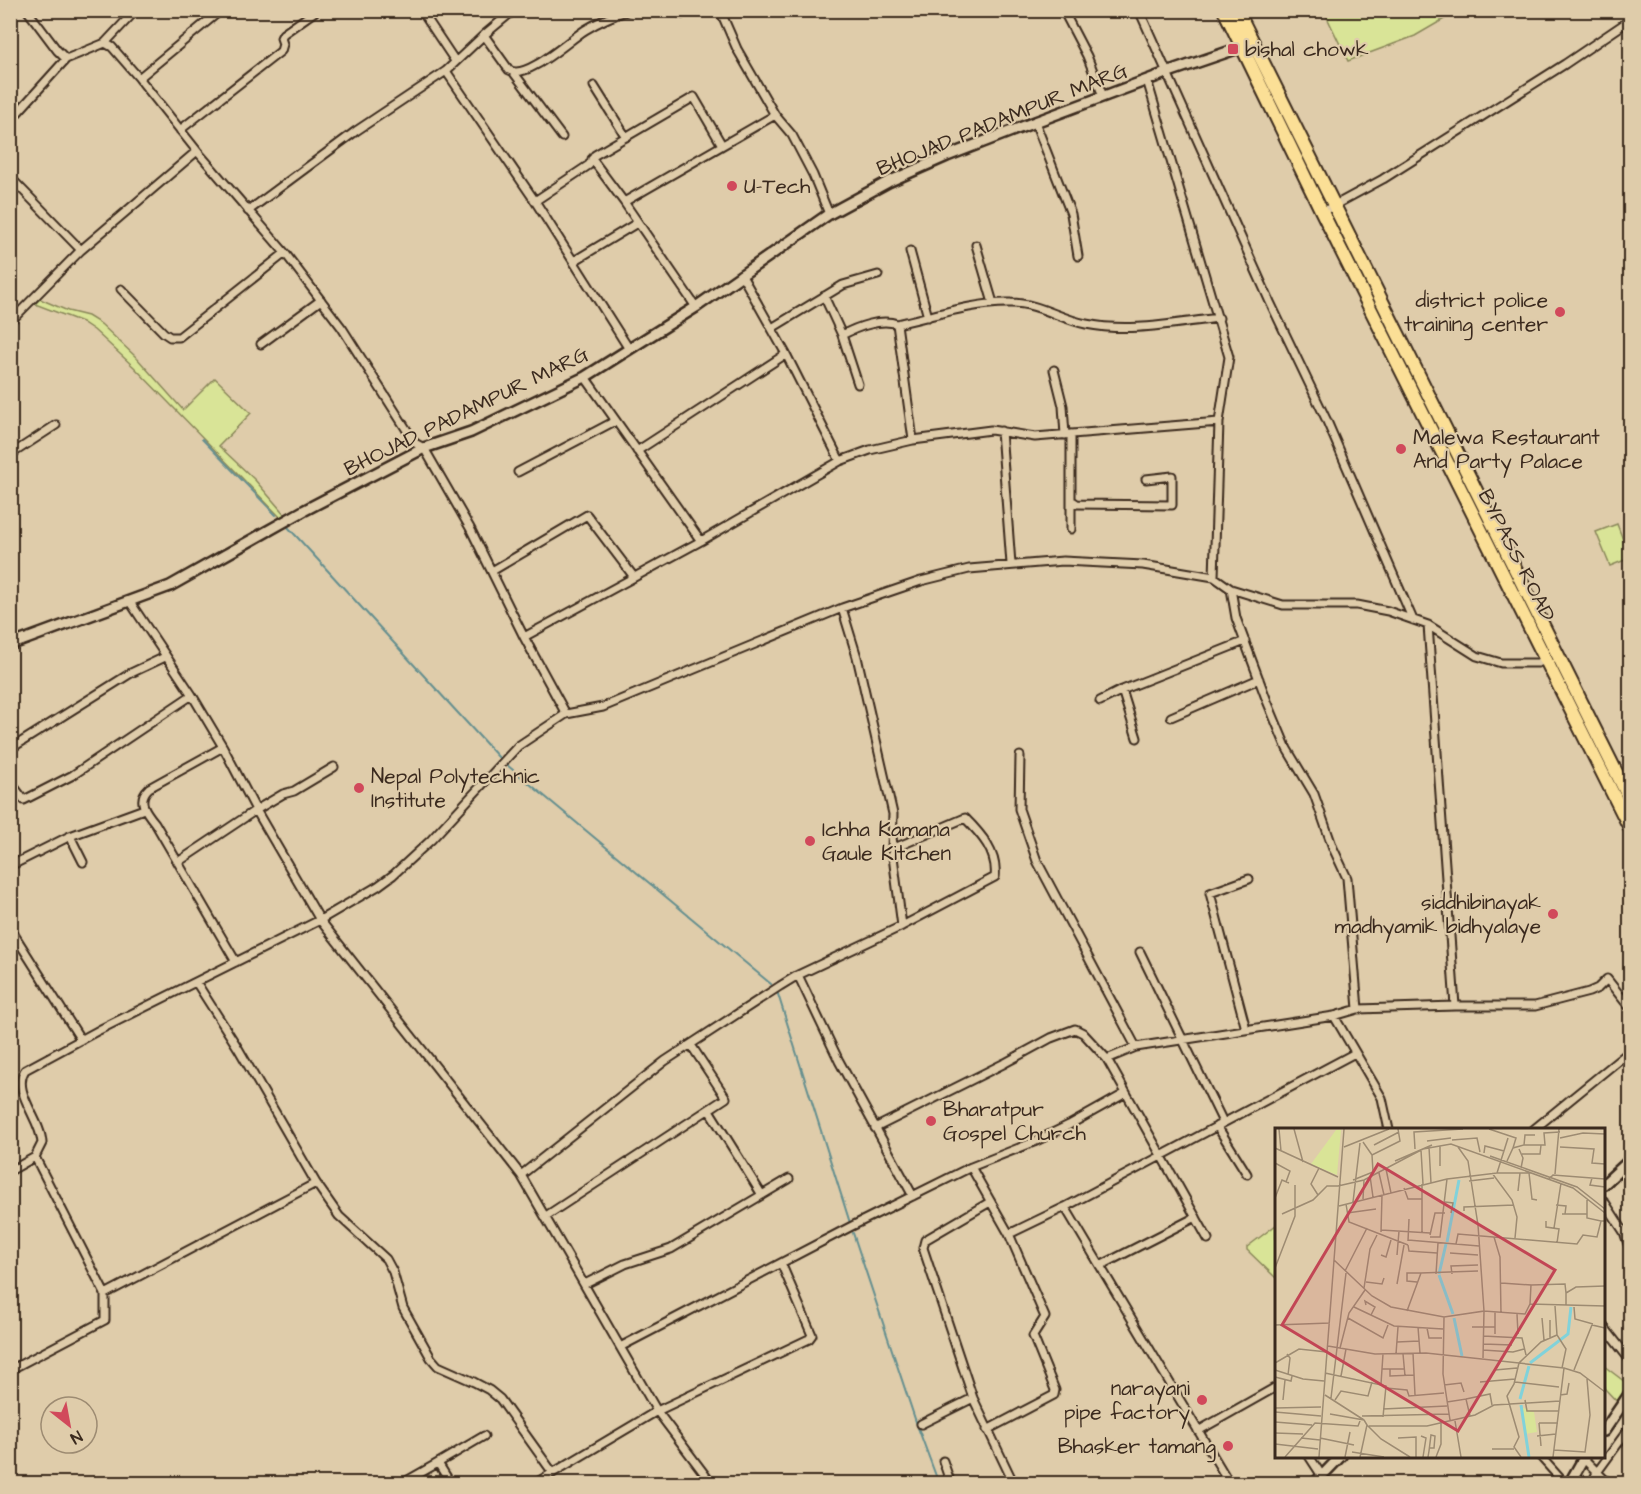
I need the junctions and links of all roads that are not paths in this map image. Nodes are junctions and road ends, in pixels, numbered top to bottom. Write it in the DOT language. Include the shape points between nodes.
graph roads {
  1 [pos="27,10"];
  2 [pos="136,10"];
  3 [pos="221,10"];
  4 [pos="317,10"];
  5 [pos="421,10"];
  6 [pos="514,10"];
  7 [pos="629,10"];
  8 [pos="673,10"];
  9 [pos="694,10"];
  10 [pos="720,10"];
  11 [pos="1063,10"];
  12 [pos="1139,10"];
  13 [pos="1224,10"];
  14 [pos="1237,10"];
  15 [pos="1630,20"];
  16 [pos="484,36"];
  17 [pos="105,43"];
  18 [pos="1247,45"];
  19 [pos="66,59"];
  20 [pos="455,62"];
  21 [pos="446,70"];
  22 [pos="1166,72"];
  23 [pos="514,74"];
  24 [pos="139,78"];
  25 [pos="1147,80"];
  26 [pos="594,86"];
  27 [pos="1103,96"];
  28 [pos="775,115"];
  29 [pos="10,121"];
  30 [pos="1035,122"];
  31 [pos="180,130"];
  32 [pos="562,137"];
  33 [pos="626,137"];
  34 [pos="722,145"];
  35 [pos="197,151"];
  36 [pos="591,159"];
  37 [pos="10,177"];
  38 [pos="536,201"];
  39 [pos="624,202"];
  40 [pos="1328,209"];
  41 [pos="249,211"];
  42 [pos="829,214"];
  43 [pos="637,223"];
  44 [pos="976,245"];
  45 [pos="81,250"];
  46 [pos="910,251"];
  47 [pos="285,253"];
  48 [pos="1078,256"];
  49 [pos="574,261"];
  50 [pos="741,274"];
  51 [pos="878,275"];
  52 [pos="121,289"];
  53 [pos="824,296"];
  54 [pos="321,300"];
  55 [pos="993,303"];
  56 [pos="696,307"];
  57 [pos="928,317"];
  58 [pos="1219,318"];
  59 [pos="10,322"];
  60 [pos="897,324"];
  61 [pos="772,328"];
  62 [pos="842,335"];
  63 [pos="261,344"];
  64 [pos="629,349"];
  65 [pos="786,354"];
  66 [pos="1054,370"];
  67 [pos="585,377"];
  68 [pos="858,384"];
  69 [pos="615,421"];
  70 [pos="1219,422"];
  71 [pos="56,425"];
  72 [pos="1001,431"];
  73 [pos="1068,435"];
  74 [pos="913,440"];
  75 [pos="424,448"];
  76 [pos="637,451"];
  77 [pos="10,455"];
  78 [pos="840,461"];
  79 [pos="518,472"];
  80 [pos="1146,479"];
  81 [pos="1071,500"];
  82 [pos="1071,529"];
  83 [pos="701,541"];
  84 [pos="1011,564"];
  85 [pos="492,571"];
  86 [pos="634,577"];
  87 [pos="1214,577"];
  88 [pos="1231,589"];
  89 [pos="129,602"];
  90 [pos="842,608"];
  91 [pos="1413,620"];
  92 [pos="1428,625"];
  93 [pos="525,637"];
  94 [pos="1245,641"];
  95 [pos="10,645"];
  96 [pos="165,657"];
  97 [pos="1552,657"];
  98 [pos="1259,680"];
  99 [pos="1122,690"];
  100 [pos="192,695"];
  101 [pos="1100,702"];
  102 [pos="566,714"];
  103 [pos="1171,717"];
  104 [pos="1137,738"];
  105 [pos="223,747"];
  106 [pos="10,749"];
  107 [pos="1020,756"];
  108 [pos="334,767"];
  109 [pos="10,792"];
  110 [pos="1630,800"];
  111 [pos="144,808"];
  112 [pos="256,810"];
  113 [pos="1630,828"];
  114 [pos="70,836"];
  115 [pos="892,849"];
  116 [pos="83,862"];
  117 [pos="178,862"];
  118 [pos="10,866"];
  119 [pos="1249,879"];
  120 [pos="321,920"];
  121 [pos="902,926"];
  122 [pos="10,928"];
  123 [pos="1140,952"];
  124 [pos="236,962"];
  125 [pos="798,975"];
  126 [pos="196,982"];
  127 [pos="1455,1006"];
  128 [pos="1630,1008"];
  129 [pos="1358,1009"];
  130 [pos="1334,1016"];
  131 [pos="1246,1029"];
  132 [pos="81,1040"];
  133 [pos="1181,1040"];
  134 [pos="691,1045"];
  135 [pos="1136,1047"];
  136 [pos="1630,1051"];
  137 [pos="1355,1053"];
  138 [pos="1107,1059"];
  139 [pos="1126,1093"];
  140 [pos="709,1110"];
  141 [pos="1220,1124"];
  142 [pos="875,1128"];
  143 [pos="1389,1128"];
  144 [pos="1535,1128"];
  145 [pos="1162,1156"];
  146 [pos="35,1157"];
  147 [pos="1630,1160"];
  148 [pos="971,1167"];
  149 [pos="10,1171"];
  150 [pos="1247,1174"];
  151 [pos="521,1175"];
  152 [pos="789,1179"];
  153 [pos="316,1183"];
  154 [pos="1605,1183"];
  155 [pos="762,1195"];
  156 [pos="913,1196"];
  157 [pos="990,1202"];
  158 [pos="1605,1202"];
  159 [pos="1065,1207"];
  160 [pos="546,1216"];
  161 [pos="1196,1217"];
  162 [pos="1009,1234"];
  163 [pos="1208,1239"];
  164 [pos="1630,1250"];
  165 [pos="781,1263"];
  166 [pos="1100,1266"];
  167 [pos="585,1284"];
  168 [pos="105,1294"];
  169 [pos="1605,1328"];
  170 [pos="620,1347"];
  171 [pos="1630,1360"];
  172 [pos="10,1370"];
  173 [pos="1274,1389"];
  174 [pos="1630,1393"];
  175 [pos="973,1398"];
  176 [pos="657,1411"];
  177 [pos="921,1424"];
  178 [pos="1630,1427"];
  179 [pos="987,1430"];
  180 [pos="1605,1430"];
  181 [pos="1198,1431"];
  182 [pos="484,1437"];
  183 [pos="1310,1458"];
  184 [pos="1339,1458"];
  185 [pos="1542,1458"];
  186 [pos="1605,1458"];
  187 [pos="1605,1458"];
  188 [pos="1584,1459"];
  189 [pos="943,1461"];
  190 [pos="438,1463"];
  191 [pos="1596,1469"];
  192 [pos="553,1473"];
  193 [pos="1318,1480"];
  194 [pos="401,1484"];
  195 [pos="451,1484"];
  196 [pos="534,1484"];
  197 [pos="712,1484"];
  198 [pos="951,1484"];
  199 [pos="1014,1484"];
  200 [pos="1230,1484"];
  201 [pos="1567,1484"];
  202 [pos="1591,1484"];
  203 [pos="1609,1484"];
  1 -- 19 [label="street"];
  2 -- 17 [label="street"];
  3 -- 24 [label="street"];
  4 -- 31 [label="street" via="283,34 281,51"];
  5 -- 20 [label="street"];
  6 -- 16 [label="street"];
  7 -- 23 [label="street" via="586,29 554,53"];
  8 -- 9 [label="street" via="682,14"];
  10 -- 28 [label="street" via="737,49"];
  11 -- 27 [label="street"];
  12 -- 22 [label="street"];
  13 -- 18 [label="highway, BYPASS ROAD"];
  14 -- 18 [label="highway, BYPASS ROAD"];
  15 -- 40 [label="street" via="1393,172"];
  16 -- 20 [label="street"];
  16 -- 23 [label="street"];
  17 -- 19 [label="street"];
  17 -- 24 [label="street"];
  18 -- 22 [label="street, BHOJAD PADAMPUR MARG"];
  18 -- 40 [label="highway, BYPASS ROAD"];
  19 -- 29 [label="street"];
  20 -- 21 [label="street"];
  21 -- 38 [label="street"];
  21 -- 41 [label="street" via="347,137"];
  22 -- 25 [label="street, BHOJAD PADAMPUR MARG"];
  22 -- 91 [label="street" via="1326,419"];
  23 -- 32 [label="street"];
  24 -- 31 [label="street"];
  25 -- 27 [label="street, BHOJAD PADAMPUR MARG"];
  25 -- 58 [label="street"];
  26 -- 33 [label="street"];
  27 -- 30 [label="street, BHOJAD PADAMPUR MARG"];
  28 -- 34 [label="street"];
  28 -- 42 [label="street" via="792,135"];
  30 -- 42 [label="street, BHOJAD PADAMPUR MARG" via="905,174"];
  30 -- 48 [label="street" via="1071,214"];
  31 -- 35 [label="street"];
  33 -- 34 [label="street" via="694,97"];
  33 -- 36 [label="street"];
  34 -- 39 [label="street"];
  35 -- 41 [label="street"];
  35 -- 45 [label="street"];
  36 -- 38 [label="street" via="589,165"];
  36 -- 39 [label="street"];
  37 -- 45 [label="street"];
  38 -- 49 [label="street"];
  39 -- 43 [label="street"];
  40 -- 97 [label="highway, BYPASS ROAD"];
  41 -- 47 [label="street"];
  42 -- 50 [label="street, BHOJAD PADAMPUR MARG"];
  43 -- 49 [label="street"];
  43 -- 56 [label="street"];
  44 -- 55 [label="street"];
  45 -- 59 [label="street"];
  46 -- 57 [label="street"];
  47 -- 52 [label="street" via="179,337 164,333"];
  47 -- 54 [label="street"];
  49 -- 64 [label="street"];
  50 -- 56 [label="street, BHOJAD PADAMPUR MARG"];
  50 -- 61 [label="street"];
  51 -- 53 [label="street" via="843,285"];
  53 -- 61 [label="street"];
  53 -- 62 [label="street"];
  54 -- 63 [label="street"];
  54 -- 75 [label="street" via="415,442"];
  55 -- 57 [label="street"];
  55 -- 58 [label="street" via="1029,304 1075,322 1116,329"];
  56 -- 64 [label="street, BHOJAD PADAMPUR MARG"];
  57 -- 60 [label="street"];
  58 -- 70 [label="street" via="1228,357"];
  60 -- 62 [label="street" via="881,322"];
  60 -- 74 [label="street"];
  61 -- 65 [label="street"];
  62 -- 68 [label="street"];
  64 -- 67 [label="street, BHOJAD PADAMPUR MARG"];
  65 -- 76 [label="street"];
  65 -- 78 [label="street"];
  66 -- 73 [label="street"];
  67 -- 69 [label="street"];
  67 -- 75 [label="street, BHOJAD PADAMPUR MARG" via="471,432"];
  69 -- 76 [label="street"];
  69 -- 79 [label="street"];
  70 -- 73 [label="street"];
  70 -- 87 [label="street"];
  71 -- 77 [label="street"];
  72 -- 73 [label="street" via="1035,437"];
  72 -- 74 [label="street"];
  72 -- 84 [label="street"];
  73 -- 81 [label="street"];
  74 -- 78 [label="street"];
  75 -- 85 [label="street"];
  75 -- 89 [label="street, BHOJAD PADAMPUR MARG" via="187,578"];
  76 -- 83 [label="street"];
  78 -- 83 [label="street"];
  80 -- 81 [label="street" via="1172,476 1172,505 1077,504"];
  81 -- 82 [label="street"];
  83 -- 86 [label="street"];
  84 -- 87 [label="street" via="1104,562"];
  84 -- 90 [label="street" via="942,575"];
  85 -- 86 [label="street" via="587,515"];
  85 -- 93 [label="street"];
  86 -- 93 [label="street"];
  87 -- 88 [label="street"];
  88 -- 91 [label="street" via="1283,606 1357,605"];
  88 -- 94 [label="street"];
  89 -- 95 [label="street, BHOJAD PADAMPUR MARG"];
  89 -- 96 [label="street"];
  90 -- 102 [label="street" via="603,707"];
  90 -- 115 [label="street" via="892,814"];
  91 -- 92 [label="street"];
  92 -- 97 [label="street" via="1485,659 1521,664"];
  92 -- 127 [label="street"];
  93 -- 102 [label="street"];
  94 -- 98 [label="street"];
  94 -- 99 [label="street"];
  96 -- 100 [label="street"];
  96 -- 106 [label="street" via="131,673"];
  97 -- 110 [label="highway, BYPASS ROAD"];
  97 -- 113 [label="highway, BYPASS ROAD"];
  98 -- 103 [label="street"];
  98 -- 129 [label="street" via="1287,749 1314,794 1347,878"];
  99 -- 101 [label="street"];
  99 -- 104 [label="street"];
  100 -- 105 [label="street"];
  100 -- 109 [label="street" via="73,775 24,800 15,789"];
  102 -- 120 [label="street" via="518,746 432,840 393,875"];
  105 -- 111 [label="street" via="149,788 143,793"];
  105 -- 112 [label="street"];
  107 -- 135 [label="street" via="1019,809 1037,861"];
  108 -- 112 [label="street"];
  111 -- 114 [label="street"];
  111 -- 117 [label="street"];
  112 -- 117 [label="street"];
  112 -- 120 [label="street"];
  114 -- 116 [label="street"];
  114 -- 118 [label="street"];
  115 -- 121 [label="street"];
  115 -- 121 [label="street" via="964,818 988,845 996,867 995,876"];
  117 -- 124 [label="street"];
  119 -- 131 [label="street" via="1210,893"];
  120 -- 124 [label="street"];
  120 -- 151 [label="street"];
  121 -- 125 [label="street"];
  122 -- 132 [label="street"];
  123 -- 133 [label="street"];
  124 -- 126 [label="street"];
  125 -- 134 [label="street"];
  125 -- 142 [label="street"];
  126 -- 132 [label="street"];
  126 -- 153 [label="street"];
  127 -- 128 [label="street" via="1535,1006 1589,992 1607,979"];
  127 -- 129 [label="street"];
  129 -- 130 [label="street"];
  130 -- 131 [label="street"];
  130 -- 137 [label="street"];
  131 -- 133 [label="street"];
  132 -- 146 [label="street" via="34,1064 21,1076 21,1088 42,1136"];
  133 -- 135 [label="street"];
  133 -- 141 [label="street"];
  134 -- 140 [label="street" via="726,1098"];
  134 -- 151 [label="street"];
  135 -- 138 [label="street"];
  136 -- 144 [label="street"];
  137 -- 141 [label="street"];
  137 -- 143 [label="street" via="1382,1098"];
  138 -- 139 [label="street"];
  138 -- 142 [label="street" via="1075,1029"];
  139 -- 145 [label="street"];
  139 -- 148 [label="street" via="1051,1134"];
  140 -- 155 [label="street"];
  140 -- 160 [label="street"];
  141 -- 145 [label="street"];
  141 -- 150 [label="street"];
  142 -- 156 [label="street"];
  145 -- 159 [label="street"];
  145 -- 161 [label="street"];
  146 -- 149 [label="street"];
  146 -- 168 [label="street"];
  147 -- 154 [label="street"];
  148 -- 156 [label="street"];
  148 -- 157 [label="street"];
  151 -- 160 [label="street"];
  152 -- 155 [label="street"];
  153 -- 168 [label="street"];
  153 -- 192 [label="street" via="339,1216 386,1259 403,1308 438,1366 489,1390 500,1400"];
  155 -- 167 [label="street" via="671,1249 625,1264"];
  156 -- 165 [label="street"];
  157 -- 162 [label="street"];
  157 -- 175 [label="street" via="925,1240 923,1248"];
  158 -- 164 [label="street" via="1619,1221"];
  159 -- 162 [label="street"];
  159 -- 166 [label="street"];
  160 -- 167 [label="street"];
  161 -- 163 [label="street"];
  161 -- 166 [label="street"];
  162 -- 179 [label="street" via="1045,1317 1033,1336 1055,1390 1054,1395"];
  165 -- 170 [label="street"];
  165 -- 176 [label="street" via="812,1335 809,1339"];
  166 -- 181 [label="street"];
  167 -- 170 [label="street"];
  168 -- 172 [label="street" via="105,1320"];
  169 -- 171 [label="street"];
  170 -- 176 [label="street"];
  173 -- 181 [label="street"];
  174 -- 180 [label="street"];
  175 -- 177 [label="street"];
  175 -- 179 [label="street"];
  176 -- 192 [label="street"];
  176 -- 197 [label="street"];
  178 -- 187 [label="street"];
  179 -- 199 [label="street"];
  181 -- 200 [label="street"];
  182 -- 190 [label="street"];
  183 -- 193 [label="street"];
  184 -- 193 [label="street"];
  185 -- 201 [label="street"];
  186 -- 191 [label="street"];
  188 -- 191 [label="street"];
  188 -- 201 [label="street"];
  189 -- 198 [label="street"];
  190 -- 194 [label="street"];
  190 -- 195 [label="street"];
  191 -- 202 [label="street"];
  191 -- 203 [label="street"];
  192 -- 196 [label="street"];
}
